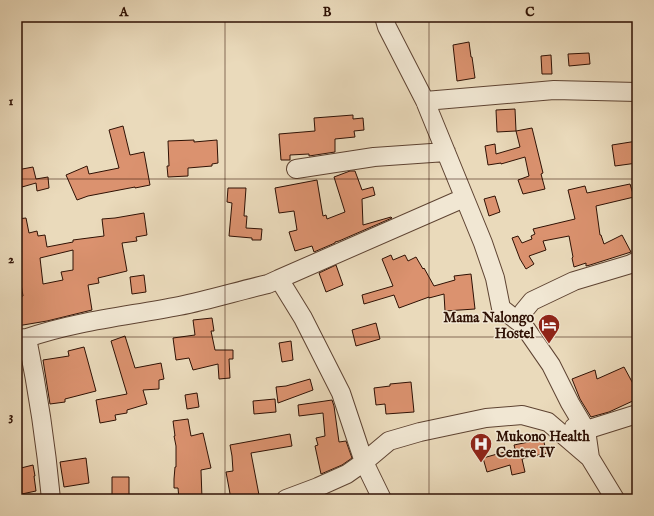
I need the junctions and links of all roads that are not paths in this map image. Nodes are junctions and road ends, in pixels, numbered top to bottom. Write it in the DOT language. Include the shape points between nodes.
graph roads {
  1 [pos="384,17"];
  2 [pos="637,92"];
  3 [pos="425,101"];
  4 [pos="446,152"];
  5 [pos="296,169"];
  6 [pos="464,198"];
  7 [pos="637,260"];
  8 [pos="279,279"];
  9 [pos="524,326"];
  10 [pos="22,338"];
  11 [pos="637,414"];
  12 [pos="548,422"];
  13 [pos="586,430"];
  14 [pos="590,458"];
  15 [pos="364,462"];
  16 [pos="51,499"];
  17 [pos="286,499"];
  18 [pos="382,499"];
  19 [pos="615,499"];
  1 -- 3 [label="street"];
  2 -- 3 [label="street" via="554,90"];
  3 -- 4 [label="street"];
  4 -- 5 [label="street" via="374,157"];
  4 -- 6 [label="street"];
  6 -- 8 [label="street"];
  6 -- 9 [label="street" via="495,278 501,308"];
  7 -- 9 [label="street" via="574,281 532,301 523,312"];
  8 -- 10 [label="street" via="180,306 46,331"];
  8 -- 15 [label="street" via="303,318 341,393"];
  9 -- 13 [label="street" via="551,365"];
  10 -- 16 [label="street" via="36,385"];
  11 -- 13 [label="street"];
  12 -- 13 [label="street"];
  12 -- 14 [label="street"];
  12 -- 15 [label="street" via="522,415 486,418 420,432 389,441"];
  13 -- 14 [label="street"];
  14 -- 19 [label="street"];
  15 -- 17 [label="street" via="347,474"];
  15 -- 18 [label="street"];
}
